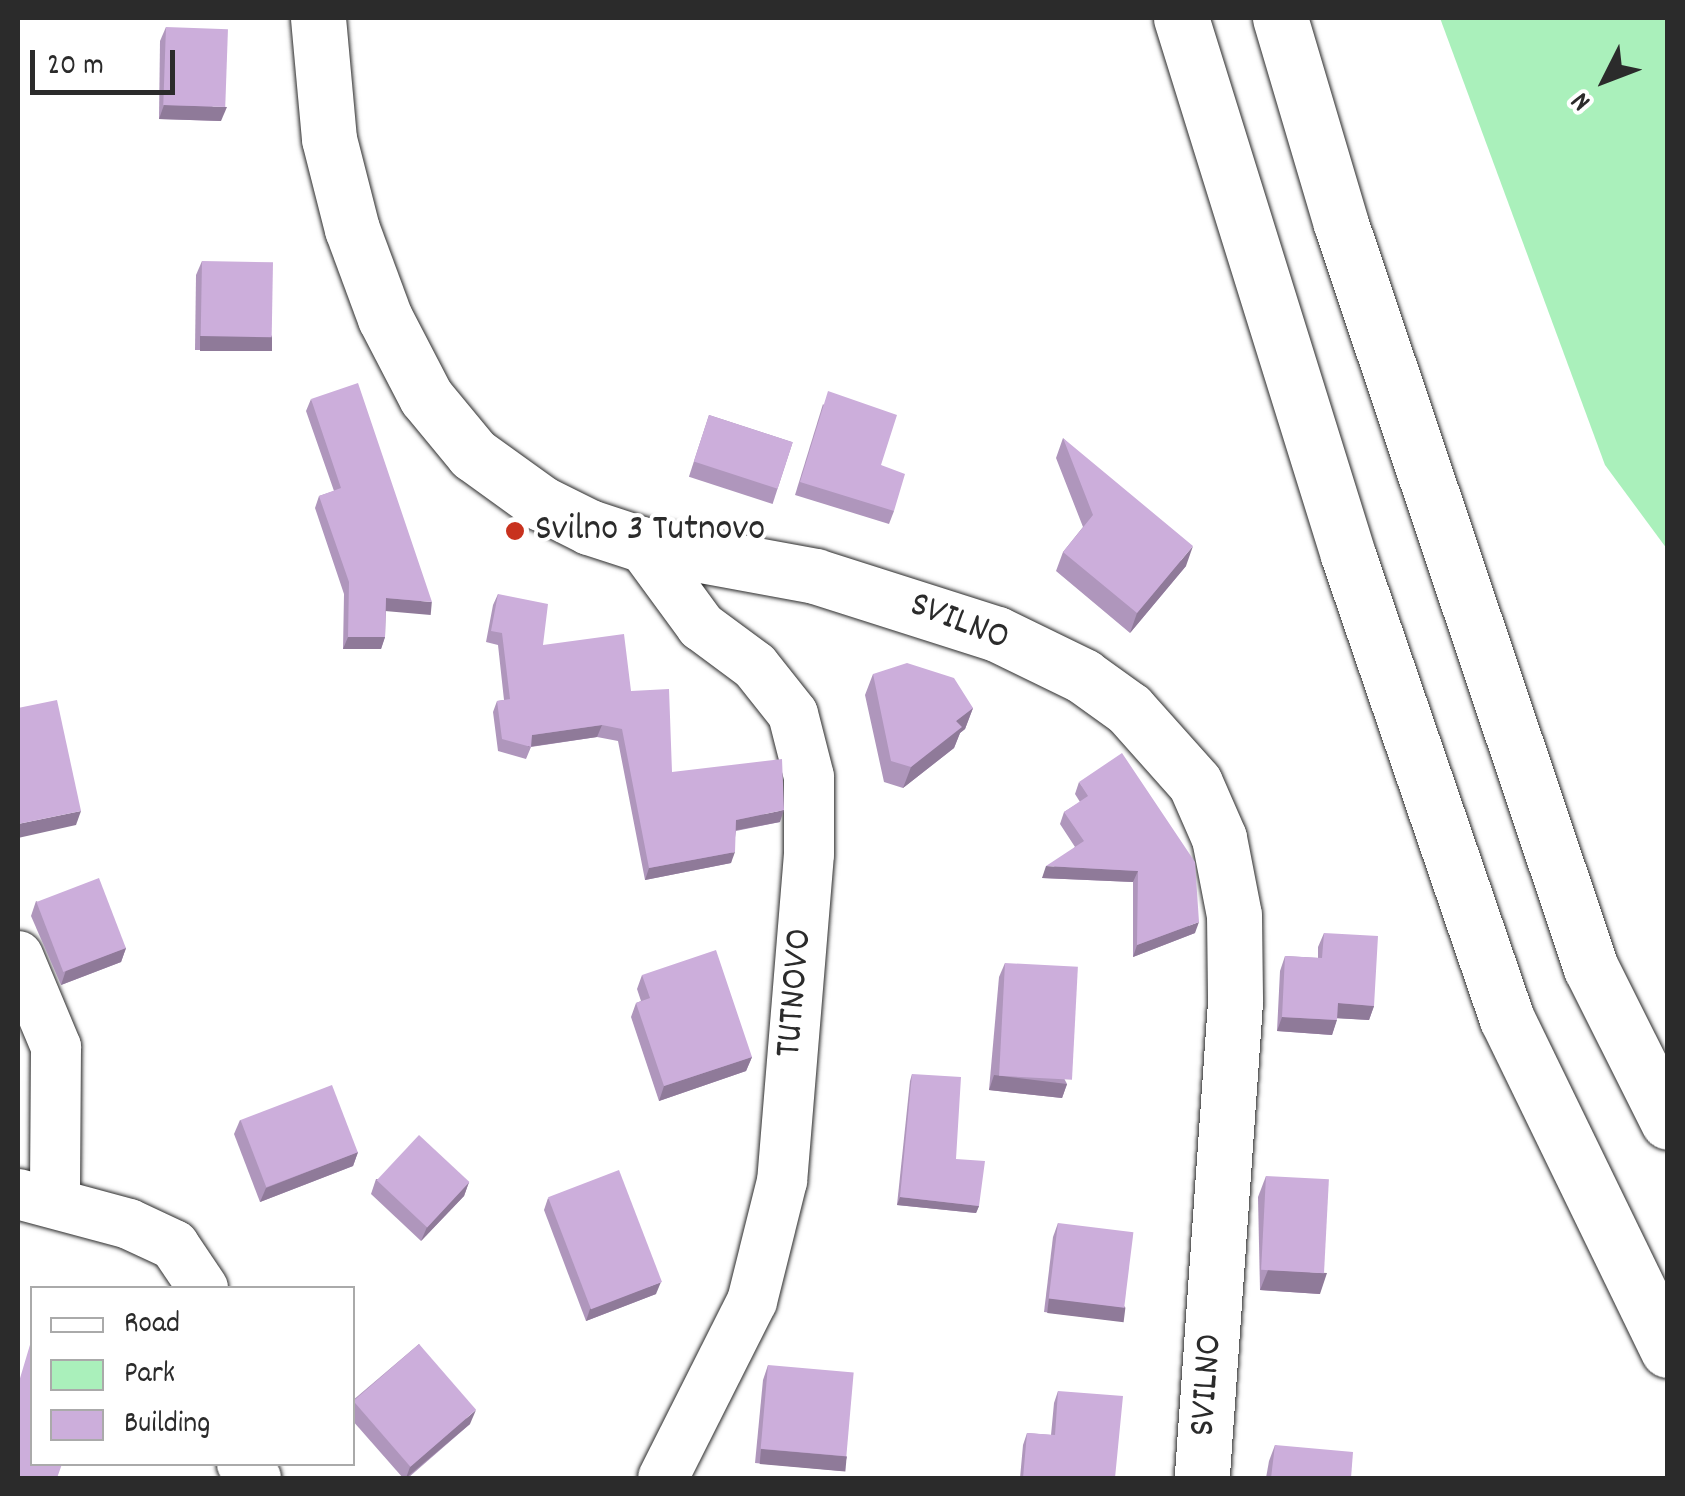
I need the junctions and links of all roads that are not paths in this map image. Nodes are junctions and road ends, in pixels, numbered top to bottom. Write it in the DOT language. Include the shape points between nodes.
graph roads {
  1 [pos="318,18"];
  2 [pos="1181,18"];
  3 [pos="1280,18"];
  4 [pos="641,544"];
  5 [pos="18,956"];
  6 [pos="1668,1122"];
  7 [pos="36,1197"];
  8 [pos="202,1286"];
  9 [pos="1668,1350"];
  10 [pos="663,1478"];
  11 [pos="1202,1478"];
  1 -- 4 [label="main road, SVILNO" via="329,139 352,229 385,318 426,398 473,454 507,482 589,526"];
  2 -- 9 [label="main road" via="1348,555 1507,1020"];
  3 -- 6 [label="main road" via="1341,224 1592,968"];
  4 -- 10 [label="street, TUTNOVO" via="702,626 756,666 793,714 808,777 809,854 782,1181 752,1301"];
  4 -- 11 [label="main road, SVILNO" via="814,576 998,634 1082,676 1129,710 1194,783 1219,838 1234,915 1235,1002"];
  5 -- 7 [label="street" via="56,1046"];
  7 -- 8 [label="street" via="174,1245"];
}
